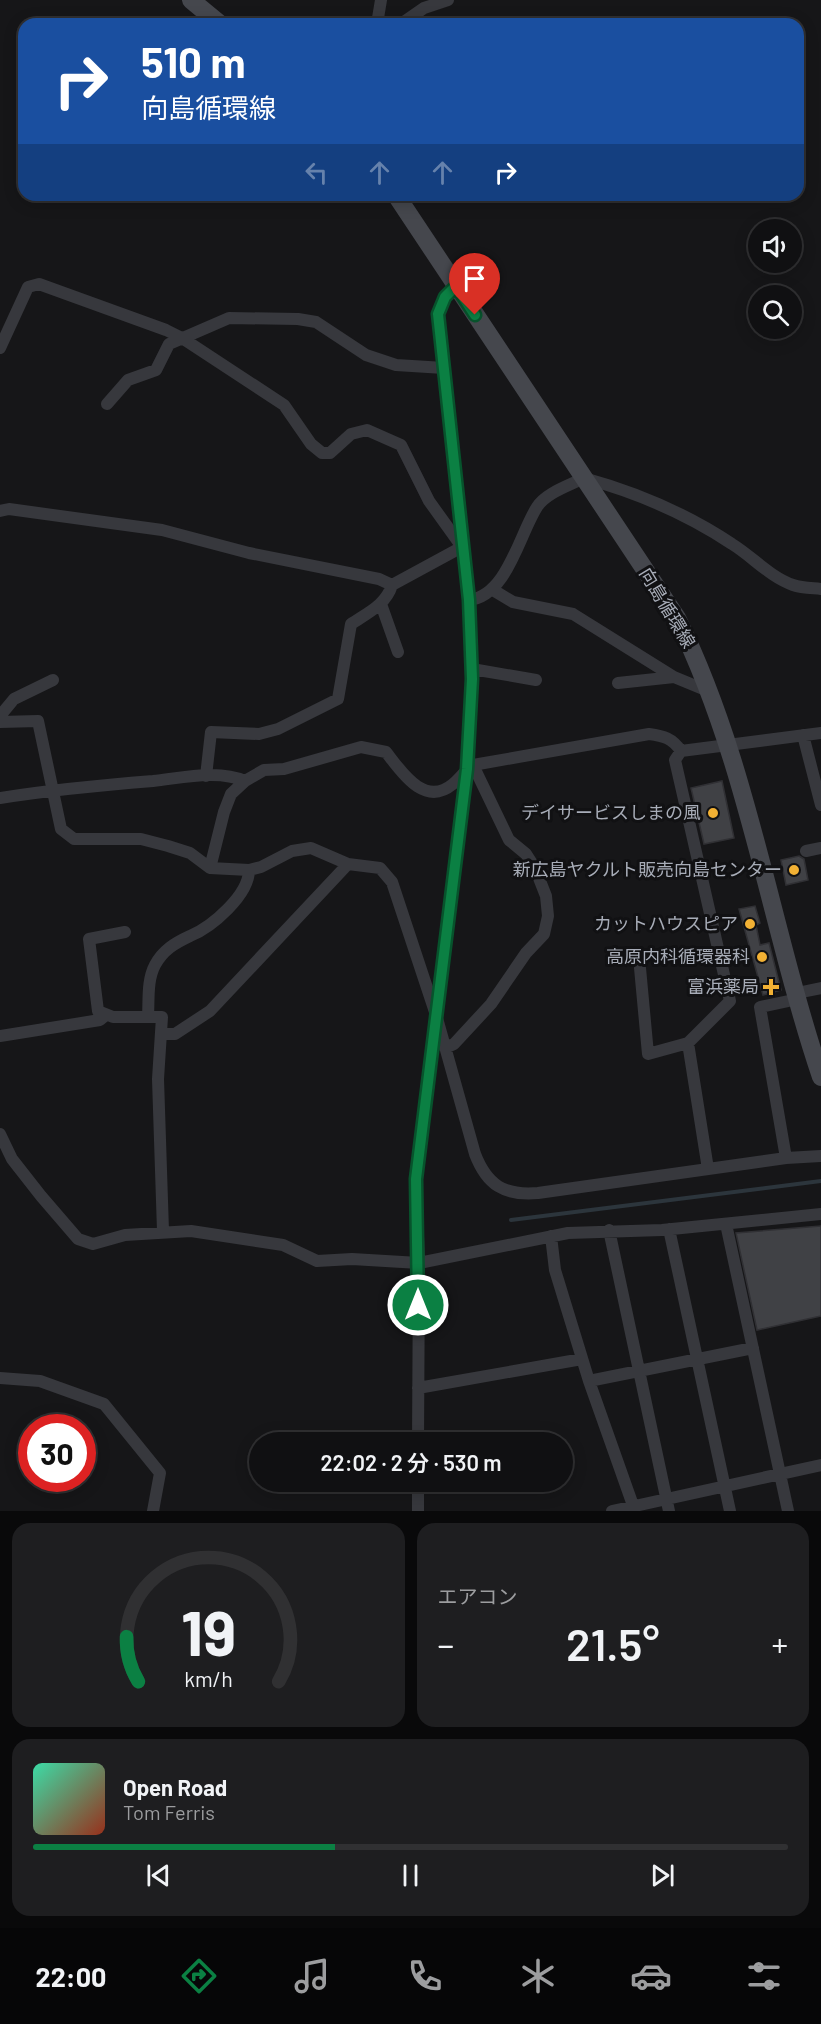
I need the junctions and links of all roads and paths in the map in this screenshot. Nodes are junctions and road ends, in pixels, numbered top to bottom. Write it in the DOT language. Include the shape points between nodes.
graph roads {
  1 [pos="191,0"];
  2 [pos="381,0"];
  3 [pos="448,0"];
  4 [pos="213,18"];
  5 [pos="378,18"];
  6 [pos="410,18"];
  7 [pos="400,201"];
  8 [pos="456,286"];
  9 [pos="182,338"];
  10 [pos="0,348"];
  11 [pos="444,368"];
  12 [pos="107,404"];
  13 [pos="584,478"];
  14 [pos="0,511"];
  15 [pos="462,547"];
  16 [pos="392,585"];
  17 [pos="821,589"];
  18 [pos="493,590"];
  19 [pos="469,600"];
  20 [pos="381,604"];
  21 [pos="398,652"];
  22 [pos="472,669"];
  23 [pos="674,677"];
  24 [pos="53,680"];
  25 [pos="536,680"];
  26 [pos="618,683"];
  27 [pos="708,691"];
  28 [pos="0,716"];
  29 [pos="0,722"];
  30 [pos="821,733"];
  31 [pos="803,735"];
  32 [pos="727,746"];
  33 [pos="681,751"];
  34 [pos="470,767"];
  35 [pos="206,776"];
  36 [pos="245,781"];
  37 [pos="51,790"];
  38 [pos="0,798"];
  39 [pos="821,805"];
  40 [pos="821,848"];
  41 [pos="806,851"];
  42 [pos="348,864"];
  43 [pos="210,868"];
  44 [pos="249,870"];
  45 [pos="125,932"];
  46 [pos="640,968"];
  47 [pos="821,988"];
  48 [pos="798,996"];
  49 [pos="106,1015"];
  50 [pos="148,1016"];
  51 [pos="437,1018"];
  52 [pos="162,1034"];
  53 [pos="0,1036"];
  54 [pos="688,1043"];
  55 [pos="445,1048"];
  56 [pos="821,1077"];
  57 [pos="0,1134"];
  58 [pos="821,1156"];
  59 [pos="786,1158"];
  60 [pos="708,1169"];
  61 [pos="821,1214"];
  62 [pos="726,1224"];
  63 [pos="669,1229"];
  64 [pos="609,1230"];
  65 [pos="164,1231"];
  66 [pos="551,1236"];
  67 [pos="419,1263"];
  68 [pos="753,1348"];
  69 [pos="582,1359"];
  70 [pos="697,1360"];
  71 [pos="639,1372"];
  72 [pos="0,1378"];
  73 [pos="590,1381"];
  74 [pos="418,1388"];
  75 [pos="418,1432"];
  76 [pos="821,1465"];
  77 [pos="780,1474"];
  78 [pos="724,1485"];
  79 [pos="418,1492"];
  80 [pos="666,1498"];
  81 [pos="634,1508"];
  82 [pos="153,1511"];
  83 [pos="418,1511"];
  84 [pos="612,1511"];
  85 [pos="669,1511"];
  86 [pos="730,1511"];
  87 [pos="788,1511"];
  1 -- 4 [label="main road"];
  2 -- 5 [label="street"];
  3 -- 6 [label="street"];
  7 -- 8 [label="main road, 向島循環線"];
  8 -- 11 [label="street" via="445,297 438,314"];
  8 -- 13 [label="main road, 向島循環線"];
  9 -- 10 [label="street" via="39,284 27,287"];
  9 -- 11 [label="street" via="229,318 298,319 316,322 366,355 396,365"];
  9 -- 12 [label="street" via="169,344 156,370 128,380"];
  9 -- 15 [label="street" via="284,405 311,444 322,453 330,453 351,434 367,430 401,445 429,501"];
  11 -- 15 [label="street"];
  13 -- 17 [label="street" via="626,490 694,522 795,586"];
  13 -- 18 [label="street" via="551,494 538,506"];
  13 -- 27 [label="main road, 向島循環線" via="677,618"];
  14 -- 16 [label="street" via="9,509 162,530"];
  15 -- 16 [label="street"];
  15 -- 19 [label="street"];
  16 -- 20 [label="street"];
  18 -- 19 [label="street"];
  18 -- 23 [label="street" via="513,602 573,614"];
  19 -- 22 [label="street"];
  20 -- 21 [label="street"];
  20 -- 35 [label="street" via="351,624 338,699 278,729 259,734 211,732"];
  22 -- 25 [label="street"];
  22 -- 34 [label="street"];
  23 -- 26 [label="street"];
  23 -- 27 [label="street"];
  24 -- 28 [label="street" via="14,699"];
  27 -- 32 [label="main road, 向島循環線"];
  29 -- 37 [label="street" via="38,721"];
  30 -- 31 [label="street"];
  31 -- 32 [label="street"];
  31 -- 39 [label="street"];
  32 -- 33 [label="street"];
  32 -- 48 [label="main road, 向島循環線"];
  33 -- 34 [label="street" via="665,736 649,734"];
  33 -- 54 [label="street" via="675,760 730,1001"];
  34 -- 36 [label="street" via="441,791 424,790 413,786 386,752 361,747 284,770 264,770"];
  34 -- 51 [label="street"];
  34 -- 55 [label="street" via="509,840 535,868 546,896 548,916 544,934 525,953 490,1004 454,1044"];
  35 -- 36 [label="street"];
  35 -- 37 [label="street"];
  36 -- 43 [label="street" via="231,794"];
  37 -- 38 [label="street"];
  37 -- 43 [label="street" via="61,829 74,839 141,839 190,854"];
  40 -- 41 [label="street"];
  42 -- 44 [label="street" via="311,848 292,851"];
  42 -- 51 [label="street" via="380,868 392,882"];
  42 -- 52 [label="street" via="210,1011 175,1034"];
  43 -- 44 [label="street"];
  44 -- 50 [label="street" via="249,880 223,914 179,939 155,964 150,978"];
  45 -- 49 [label="street" via="89,939 98,1011"];
  46 -- 54 [label="street" via="648,1054"];
  47 -- 48 [label="street"];
  48 -- 56 [label="main road, 向島循環線"];
  48 -- 59 [label="street" via="760,1007"];
  49 -- 50 [label="street"];
  49 -- 53 [label="street" via="100,1020"];
  50 -- 52 [label="street" via="162,1017"];
  51 -- 55 [label="street"];
  51 -- 67 [label="street" via="416,1179"];
  52 -- 65 [label="street" via="158,1079"];
  54 -- 60 [label="street"];
  55 -- 60 [label="street" via="482,1173 498,1186 524,1194"];
  57 -- 65 [label="street" via="12,1159 78,1239 93,1244 125,1235"];
  58 -- 59 [label="street"];
  59 -- 60 [label="street"];
  61 -- 62 [label="street"];
  62 -- 63 [label="street"];
  62 -- 68 [label="street"];
  63 -- 64 [label="street"];
  63 -- 70 [label="street"];
  64 -- 66 [label="street"];
  64 -- 71 [label="street"];
  65 -- 67 [label="street" via="191,1231 283,1245 318,1261"];
  66 -- 67 [label="street"];
  66 -- 69 [label="street" via="555,1270"];
  67 -- 74 [label="street"];
  68 -- 70 [label="street"];
  68 -- 77 [label="street"];
  69 -- 73 [label="street"];
  69 -- 74 [label="street"];
  70 -- 71 [label="street"];
  70 -- 78 [label="street"];
  71 -- 73 [label="street"];
  71 -- 80 [label="street"];
  72 -- 82 [label="street" via="40,1381 104,1404 160,1473"];
  73 -- 81 [label="street"];
  74 -- 75 [label="street"];
  76 -- 77 [label="street"];
  77 -- 78 [label="street"];
  77 -- 87 [label="street"];
  78 -- 80 [label="street"];
  78 -- 86 [label="street"];
  79 -- 83 [label="street"];
  80 -- 81 [label="street"];
  80 -- 85 [label="street"];
  81 -- 84 [label="street"];
}
